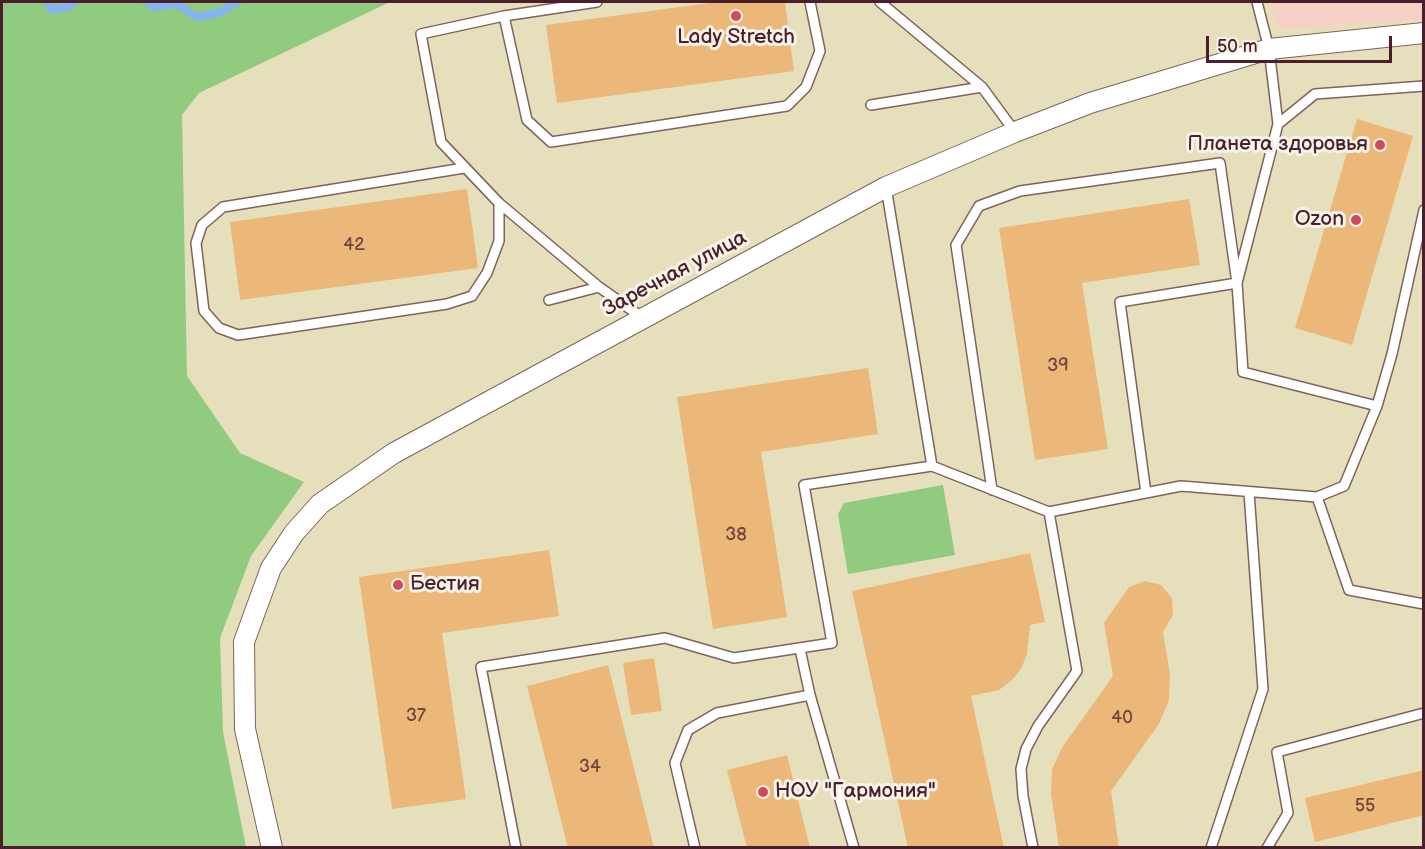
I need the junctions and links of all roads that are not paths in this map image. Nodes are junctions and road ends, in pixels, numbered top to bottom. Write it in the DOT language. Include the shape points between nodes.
graph roads {
  1 [pos="597,2"];
  2 [pos="810,2"];
  3 [pos="880,2"];
  4 [pos="1257,2"];
  5 [pos="504,16"];
  6 [pos="1424,33"];
  7 [pos="1269,49"];
  8 [pos="1424,86"];
  9 [pos="982,87"];
  10 [pos="871,105"];
  11 [pos="1278,124"];
  12 [pos="1015,132"];
  13 [pos="464,168"];
  14 [pos="886,187"];
  15 [pos="499,203"];
  16 [pos="1424,210"];
  17 [pos="1237,283"];
  18 [pos="599,286"];
  19 [pos="549,300"];
  20 [pos="644,318"];
  21 [pos="1377,406"];
  22 [pos="932,466"];
  23 [pos="992,490"];
  24 [pos="1249,492"];
  25 [pos="1146,493"];
  26 [pos="1317,497"];
  27 [pos="1048,512"];
  28 [pos="1424,604"];
  29 [pos="800,649"];
  30 [pos="810,695"];
  31 [pos="1424,713"];
  32 [pos="272,848"];
  33 [pos="516,848"];
  34 [pos="695,848"];
  35 [pos="854,848"];
  36 [pos="1033,848"];
  37 [pos="1211,848"];
  38 [pos="1267,848"];
  1 -- 5 [label="lane"];
  2 -- 5 [label="lane" via="820,51 806,87 787,106 551,142 527,120"];
  3 -- 9 [label="lane"];
  4 -- 7 [label="lane"];
  5 -- 13 [label="lane" via="421,34 441,142"];
  6 -- 7 [label="street, Заречная улица"];
  7 -- 11 [label="lane"];
  7 -- 12 [label="street, Заречная улица" via="1090,103"];
  8 -- 11 [label="lane" via="1315,94"];
  9 -- 10 [label="lane"];
  9 -- 12 [label="lane"];
  11 -- 17 [label="lane"];
  12 -- 14 [label="street, Заречная улица"];
  13 -- 15 [label="lane"];
  13 -- 15 [label="lane" via="223,207 202,225 196,243 204,310 219,328 238,335 447,304 472,296 487,273 499,242"];
  14 -- 20 [label="street, Заречная улица"];
  14 -- 22 [label="lane"];
  15 -- 18 [label="lane"];
  16 -- 21 [label="lane"];
  17 -- 21 [label="lane" via="1243,372"];
  17 -- 23 [label="lane" via="1220,164 1020,191 979,206 956,245"];
  17 -- 25 [label="lane" via="1120,302"];
  18 -- 19 [label="lane"];
  18 -- 20 [label="lane"];
  20 -- 32 [label="street, Заречная улица" via="394,453 320,504 294,533 271,568 244,642 245,729"];
  21 -- 26 [label="lane" via="1344,486"];
  22 -- 23 [label="lane"];
  22 -- 29 [label="lane" via="804,485 832,643"];
  23 -- 27 [label="lane"];
  24 -- 25 [label="lane" via="1180,486"];
  24 -- 26 [label="lane"];
  24 -- 37 [label="lane" via="1263,689"];
  25 -- 27 [label="lane"];
  26 -- 28 [label="lane" via="1349,590"];
  27 -- 36 [label="lane" via="1077,671 1038,726 1021,769"];
  29 -- 30 [label="lane"];
  29 -- 33 [label="lane" via="734,658 665,638 481,667"];
  30 -- 34 [label="lane" via="717,713 688,730 675,763"];
  30 -- 35 [label="lane"];
  31 -- 38 [label="lane" via="1277,752 1288,813"];
}
